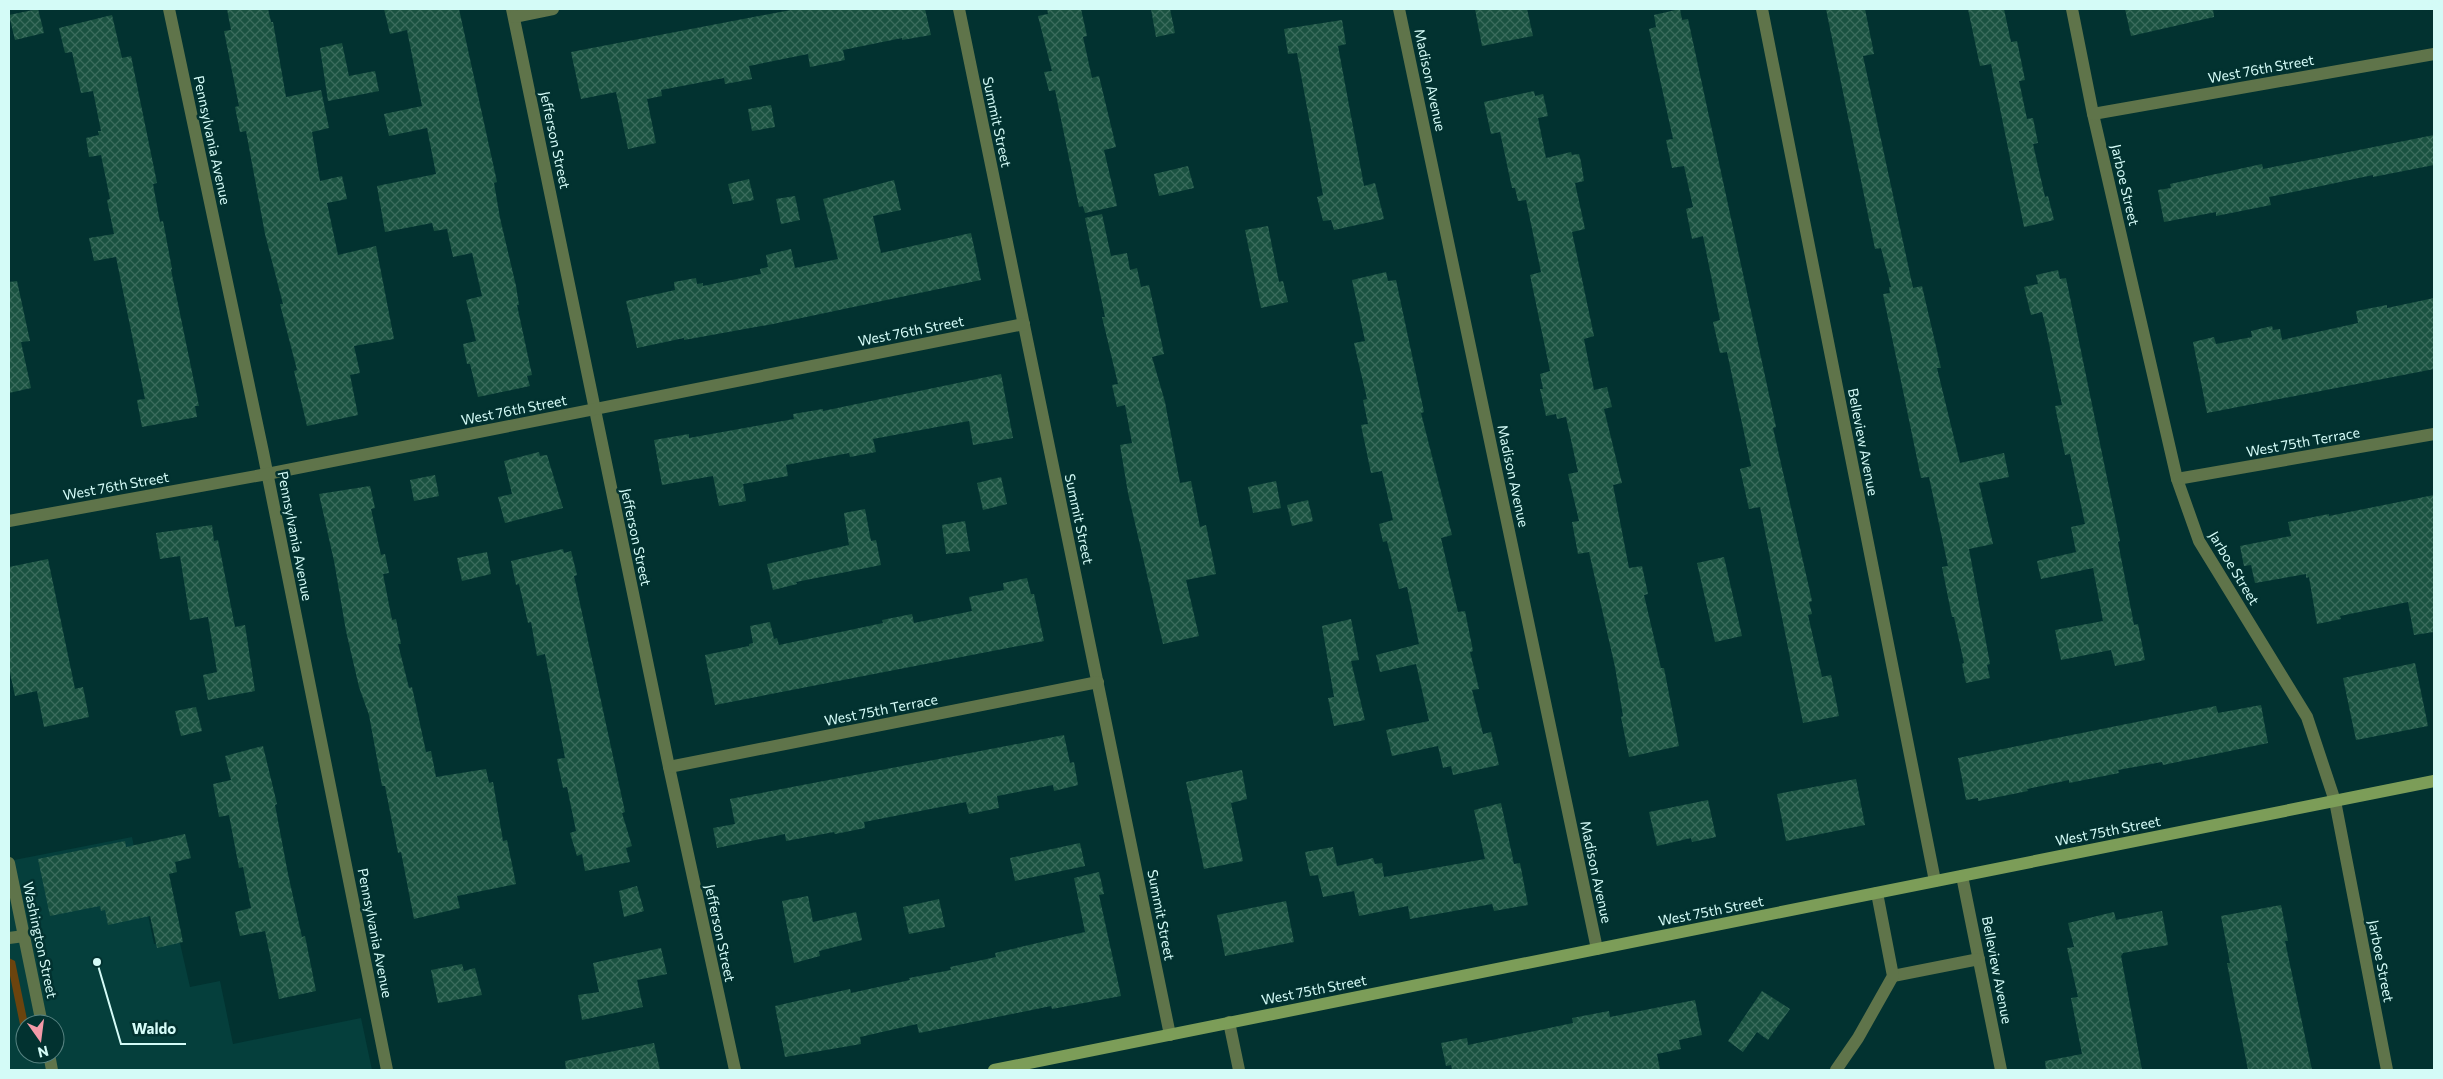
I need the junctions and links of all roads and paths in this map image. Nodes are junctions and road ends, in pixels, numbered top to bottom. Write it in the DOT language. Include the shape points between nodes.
graph roads {
  1 [pos="169,9"];
  2 [pos="553,9"];
  3 [pos="959,9"];
  4 [pos="1399,9"];
  5 [pos="1762,9"];
  6 [pos="2072,9"];
  7 [pos="513,13"];
  8 [pos="2434,54"];
  9 [pos="2093,114"];
  10 [pos="1024,324"];
  11 [pos="594,410"];
  12 [pos="2434,434"];
  13 [pos="267,474"];
  14 [pos="2177,480"];
  15 [pos="9,521"];
  16 [pos="1098,682"];
  17 [pos="669,767"];
  18 [pos="2434,781"];
  19 [pos="2335,801"];
  20 [pos="9,863"];
  21 [pos="1962,876"];
  22 [pos="1935,881"];
  23 [pos="1877,894"];
  24 [pos="24,936"];
  25 [pos="9,938"];
  26 [pos="1597,949"];
  27 [pos="1979,959"];
  28 [pos="1893,976"];
  29 [pos="40,1014"];
  30 [pos="1230,1022"];
  31 [pos="1170,1035"];
  32 [pos="387,1070"];
  33 [pos="735,1070"];
  34 [pos="994,1070"];
  35 [pos="1240,1070"];
  36 [pos="1836,1070"];
  37 [pos="2001,1070"];
  38 [pos="2388,1070"];
  1 -- 13 [label="street, Pennsylvania Avenue"];
  2 -- 7 [label="street"];
  3 -- 10 [label="street, Summit Street"];
  4 -- 26 [label="street, Madison Avenue"];
  5 -- 22 [label="street, Belleview Avenue"];
  6 -- 9 [label="street, Jarboe Street"];
  7 -- 11 [label="street, Jefferson Street"];
  8 -- 9 [label="street, West 76th Street"];
  9 -- 14 [label="street, Jarboe Street"];
  10 -- 11 [label="street, West 76th Street"];
  10 -- 16 [label="street, Summit Street"];
  11 -- 13 [label="street, West 76th Street"];
  11 -- 17 [label="street, Jefferson Street"];
  12 -- 14 [label="street, West 75th Terrace"];
  13 -- 15 [label="street, West 76th Street"];
  13 -- 32 [label="street, Pennsylvania Avenue"];
  14 -- 19 [label="street, Jarboe Street" via="2199,541 2307,717"];
  16 -- 17 [label="street, West 75th Terrace"];
  16 -- 31 [label="street, Summit Street"];
  17 -- 33 [label="street, Jefferson Street"];
  18 -- 19 [label="main road, West 75th Street"];
  19 -- 21 [label="main road, West 75th Street"];
  19 -- 38 [label="street, Jarboe Street"];
  20 -- 24 [label="street, Washington Street"];
  21 -- 22 [label="main road, West 75th Street"];
  21 -- 27 [label="street, Belleview Avenue"];
  22 -- 23 [label="main road, West 75th Street"];
  23 -- 26 [label="main road, West 75th Street"];
  23 -- 28 [label="street"];
  24 -- 25 [label="street"];
  24 -- 29 [label="street, Washington Street"];
  26 -- 30 [label="main road, West 75th Street"];
  27 -- 28 [label="street"];
  27 -- 37 [label="street, Belleview Avenue"];
  28 -- 36 [label="street"];
  30 -- 31 [label="main road, West 75th Street"];
  30 -- 35 [label="street"];
  31 -- 34 [label="main road, West 75th Street"];
}
